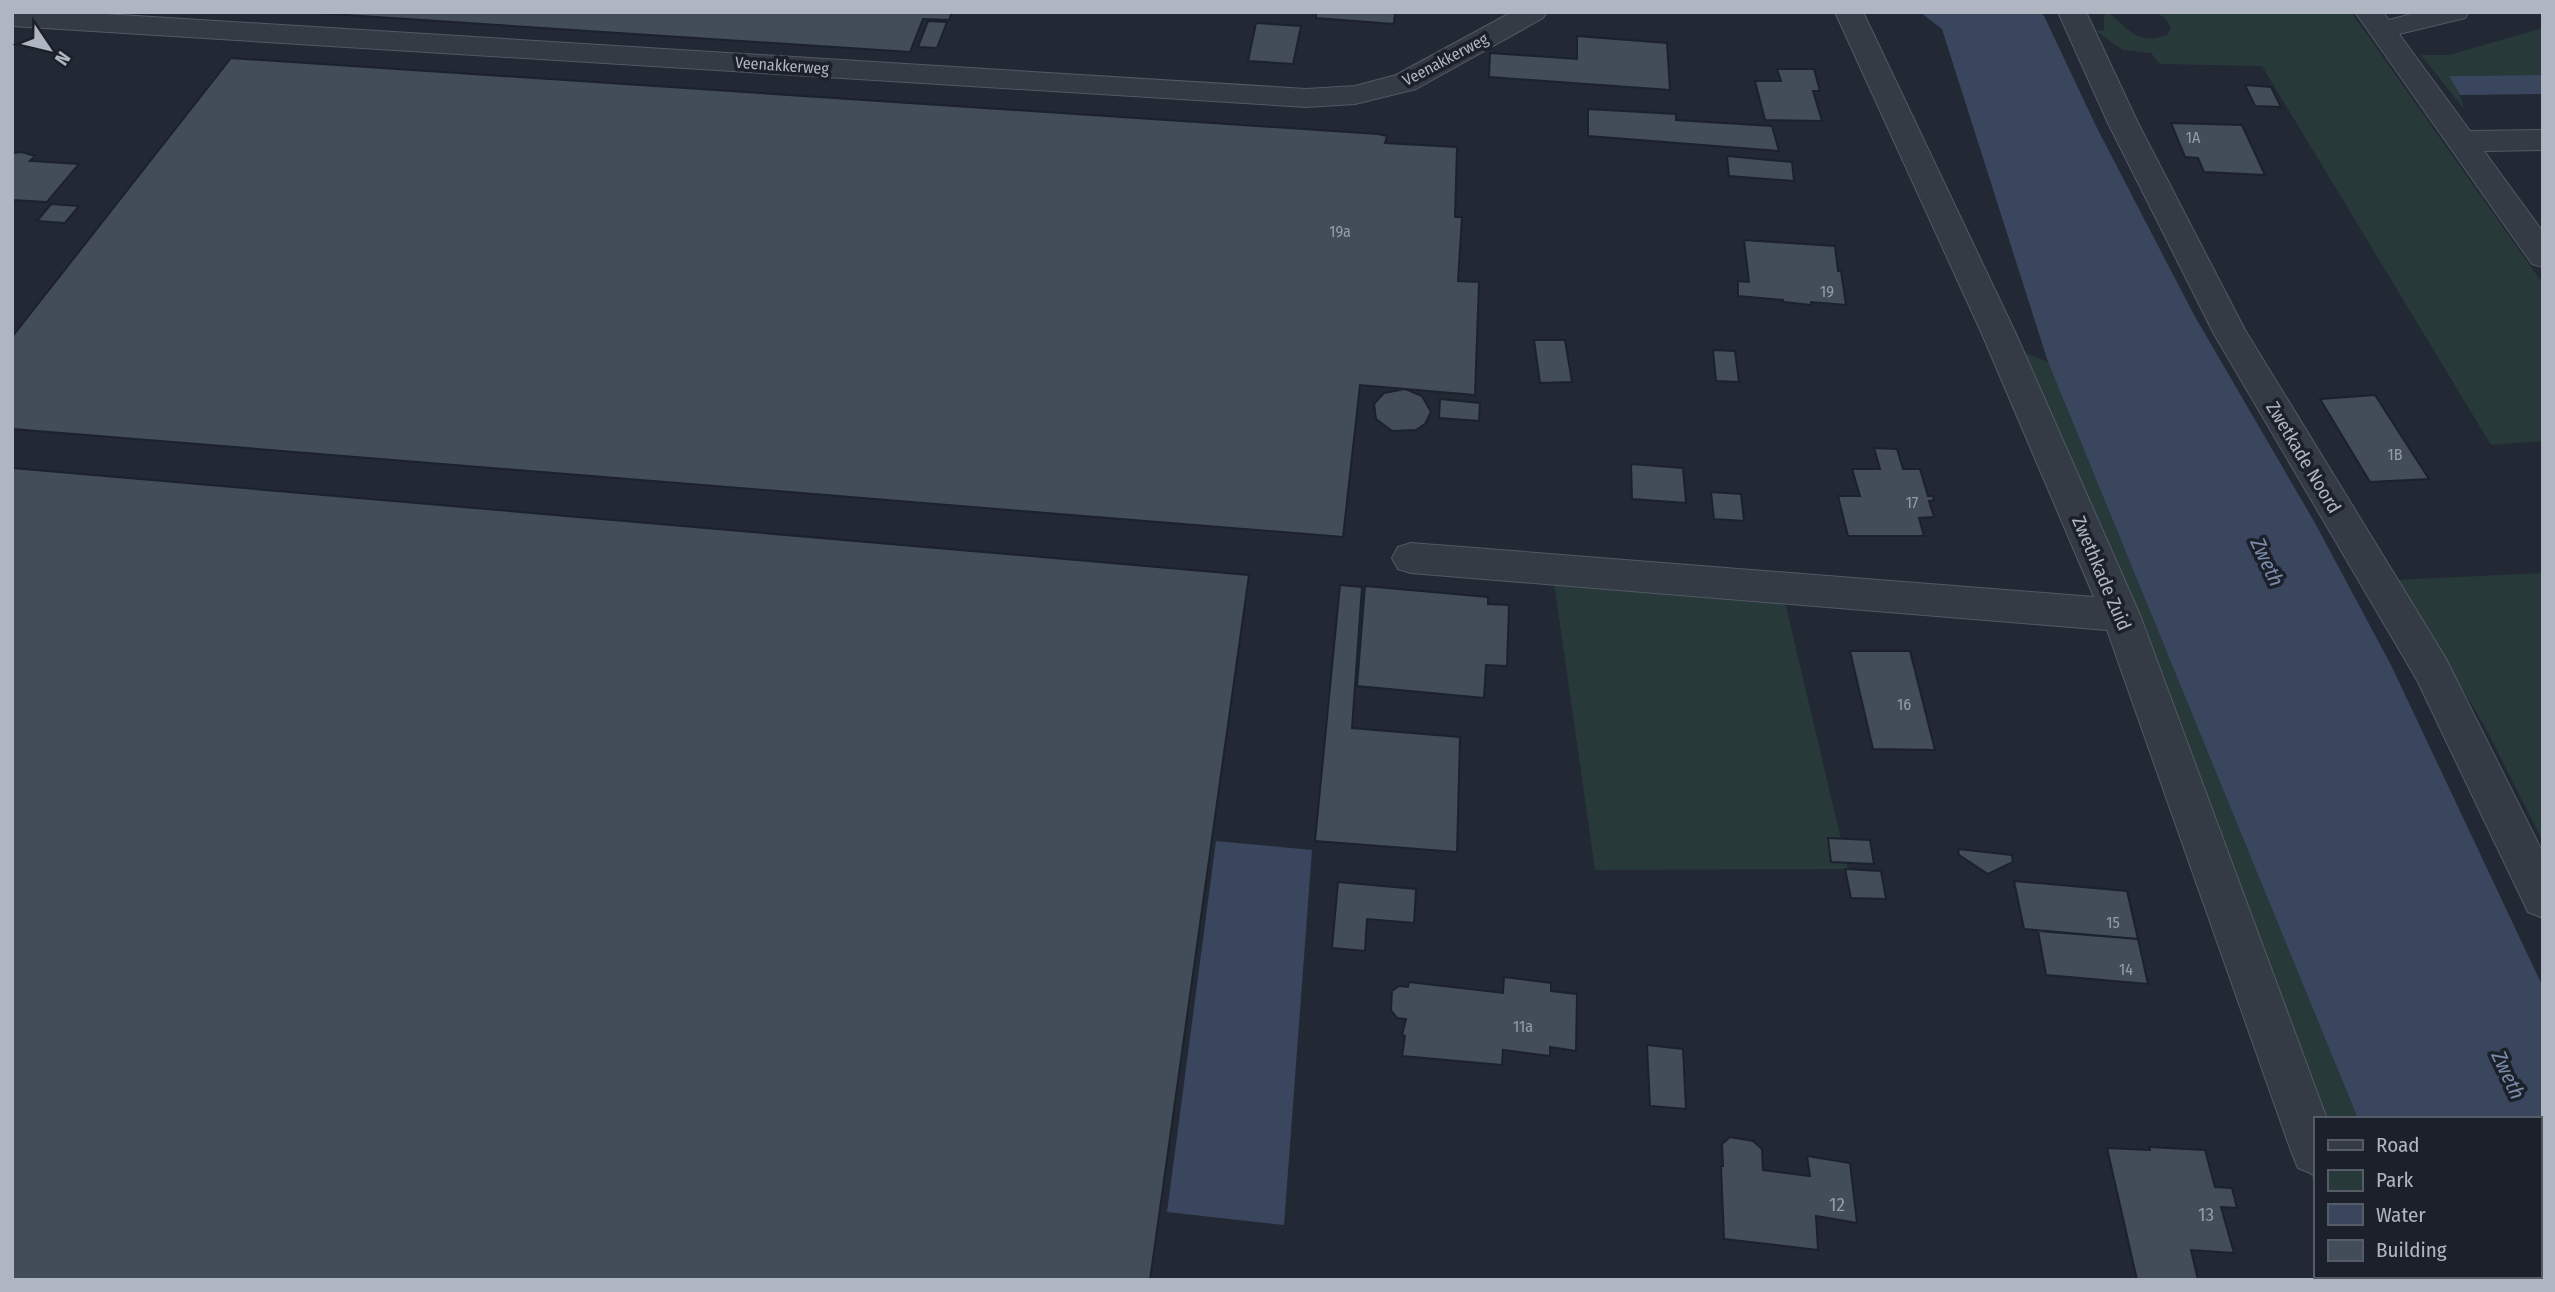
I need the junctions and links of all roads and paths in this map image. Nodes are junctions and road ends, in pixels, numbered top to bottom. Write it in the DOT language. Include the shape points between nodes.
graph roads {
  1 [pos="1533,12"];
  2 [pos="1849,12"];
  3 [pos="2072,12"];
  4 [pos="2455,12"];
  5 [pos="12,16"];
  6 [pos="2376,21"];
  7 [pos="2543,140"];
  8 [pos="2460,141"];
  9 [pos="2543,256"];
  10 [pos="1411,558"];
  11 [pos="2121,615"];
  12 [pos="2543,898"];
  13 [pos="2314,1148"];
  1 -- 5 [label="street, Veenakkerweg" via="1405,82 1355,95 1306,98"];
  2 -- 11 [label="street, Zwethkade Zuid" via="1999,334"];
  3 -- 12 [label="street, Zwetkade Noord" via="2231,334 2431,669"];
  4 -- 6 [label="street"];
  6 -- 8 [label="street"];
  7 -- 8 [label="street"];
  8 -- 9 [label="street"];
  10 -- 11 [label="street"];
  11 -- 13 [label="street, Zwethkade Zuid"];
}
